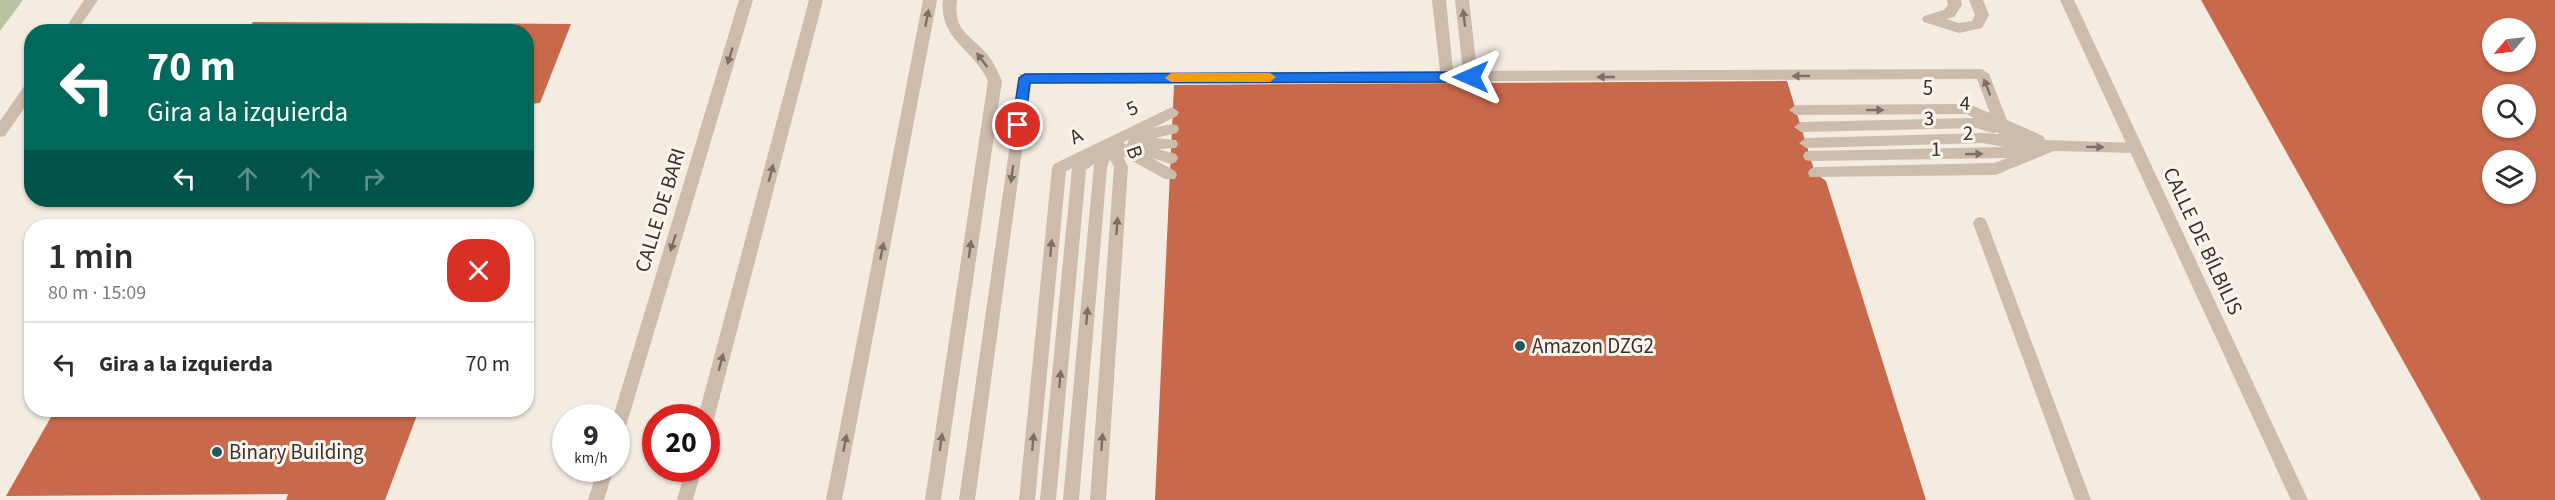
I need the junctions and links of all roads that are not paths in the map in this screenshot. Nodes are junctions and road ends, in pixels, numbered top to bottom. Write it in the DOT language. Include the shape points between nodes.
graph roads {
  1 [pos="91,0"];
  2 [pos="746,0"];
  3 [pos="816,0"];
  4 [pos="930,0"];
  5 [pos="950,0"];
  6 [pos="1439,0"];
  7 [pos="1462,0"];
  8 [pos="1954,0"];
  9 [pos="1976,0"];
  10 [pos="2067,0"];
  11 [pos="74,24"];
  12 [pos="1447,77"];
  13 [pos="1471,77"];
  14 [pos="24,98"];
  15 [pos="1796,110"];
  16 [pos="1172,112"];
  17 [pos="1801,127"];
  18 [pos="1172,129"];
  19 [pos="0,132"];
  20 [pos="1109,142"];
  21 [pos="2009,142"];
  22 [pos="2054,146"];
  23 [pos="2136,148"];
  24 [pos="1808,150"];
  25 [pos="1171,151"];
  26 [pos="1815,173"];
  27 [pos="1170,175"];
  28 [pos="1980,223"];
  29 [pos="625,404"];
  30 [pos="710,404"];
  31 [pos="602,482"];
  32 [pos="690,482"];
  33 [pos="596,500"];
  34 [pos="685,500"];
  35 [pos="834,500"];
  36 [pos="933,500"];
  37 [pos="967,500"];
  38 [pos="1027,500"];
  39 [pos="1048,500"];
  40 [pos="1071,500"];
  41 [pos="1098,500"];
  42 [pos="2083,500"];
  43 [pos="2300,500"];
  1 -- 11 [label="street"];
  2 -- 29 [label="street, CALLE DE BARI, one-way"];
  30 -- 3 [label="street, one-way"];
  35 -- 4 [label="street, one-way"];
  36 -- 5 [label="street, one-way" via="995,81 986,62 956,34 947,16"];
  6 -- 12 [label="street"];
  13 -- 7 [label="street, one-way"];
  8 -- 9 [label="street" via="1956,5 1949,14 1929,19 1959,28 1977,25 1982,15"];
  10 -- 23 [label="street, CALLE DE BÍLBILIS"];
  12 -- 13 [label="street"];
  12 -- 37 [label="street, one-way" via="1025,78"];
  21 -- 13 [label="street, one-way" via="1982,74"];
  14 -- 19 [label="street"];
  15 -- 21 [label="street, 5, one-way" via="1968,109"];
  16 -- 20 [label="street, 5"];
  17 -- 21 [label="street, 4" via="1976,123"];
  18 -- 20 [label="street"];
  20 -- 25 [label="street"];
  20 -- 27 [label="street"];
  38 -- 20 [label="street, A, one-way" via="1059,168"];
  39 -- 20 [label="street, A, one-way" via="1080,168"];
  40 -- 20 [label="street, B, one-way" via="1100,167"];
  41 -- 20 [label="street, B, one-way" via="1121,167"];
  21 -- 22 [label="street, 1"];
  21 -- 22 [label="street"];
  24 -- 21 [label="street, 2, one-way" via="1989,154"];
  21 -- 26 [label="street, 1" via="1995,169"];
  22 -- 23 [label="street, one-way"];
  23 -- 43 [label="street, CALLE DE BÍLBILIS"];
  28 -- 42 [label="street"];
  31 -- 33 [label="street"];
  32 -- 34 [label="street"];
}
